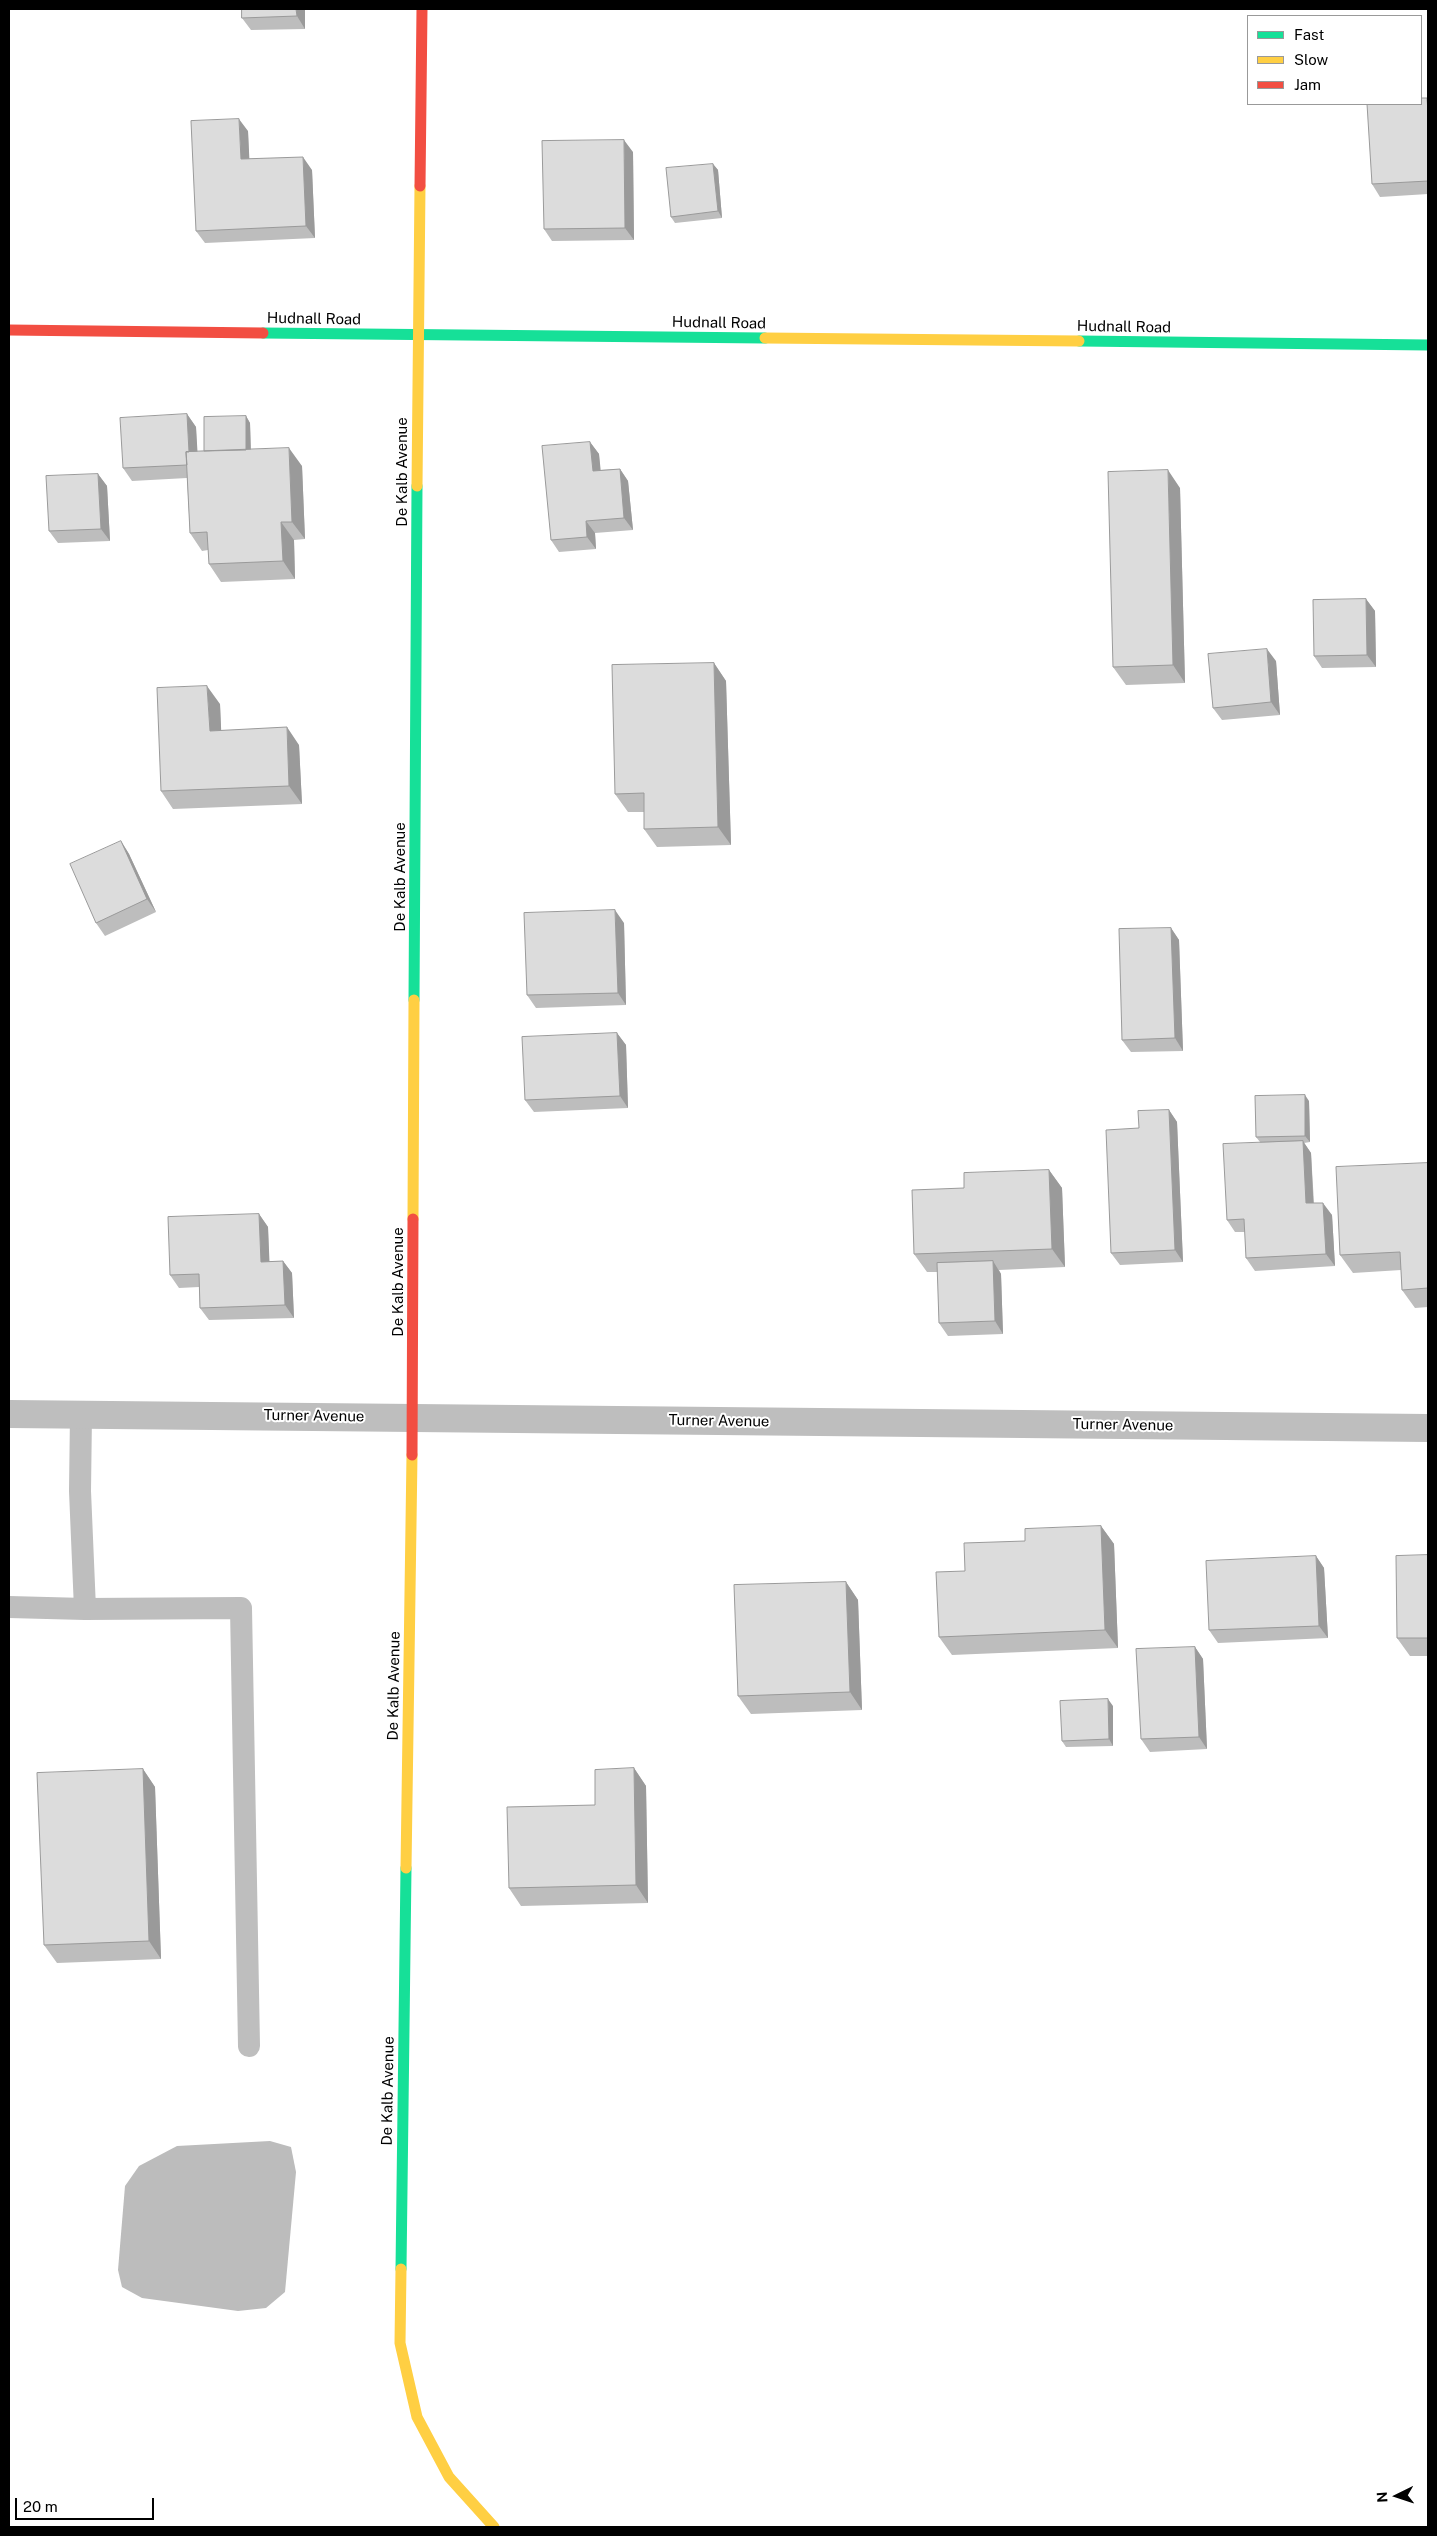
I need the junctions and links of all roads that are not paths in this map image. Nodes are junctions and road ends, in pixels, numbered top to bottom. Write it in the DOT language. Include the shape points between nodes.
graph roads {
  1 [pos="422,9"];
  2 [pos="9,330"];
  3 [pos="418,335"];
  4 [pos="1428,344"];
  5 [pos="9,1414"];
  6 [pos="81,1414"];
  7 [pos="412,1417"];
  8 [pos="1428,1428"];
  9 [pos="9,1606"];
  10 [pos="85,1609"];
  11 [pos="249,2046"];
  12 [pos="494,2527"];
  1 -- 3 [label="street, De Kalb Avenue"];
  2 -- 3 [label="street, Hudnall Road"];
  3 -- 4 [label="street, Hudnall Road"];
  3 -- 7 [label="street, De Kalb Avenue"];
  5 -- 6 [label="street, Turner Avenue"];
  6 -- 7 [label="street, Turner Avenue"];
  6 -- 10 [label="lane" via="80,1491"];
  7 -- 8 [label="street, Turner Avenue"];
  7 -- 12 [label="street, De Kalb Avenue" via="400,2343 417,2417 449,2477"];
  9 -- 10 [label="lane"];
  10 -- 11 [label="lane" via="241,1608"];
}
